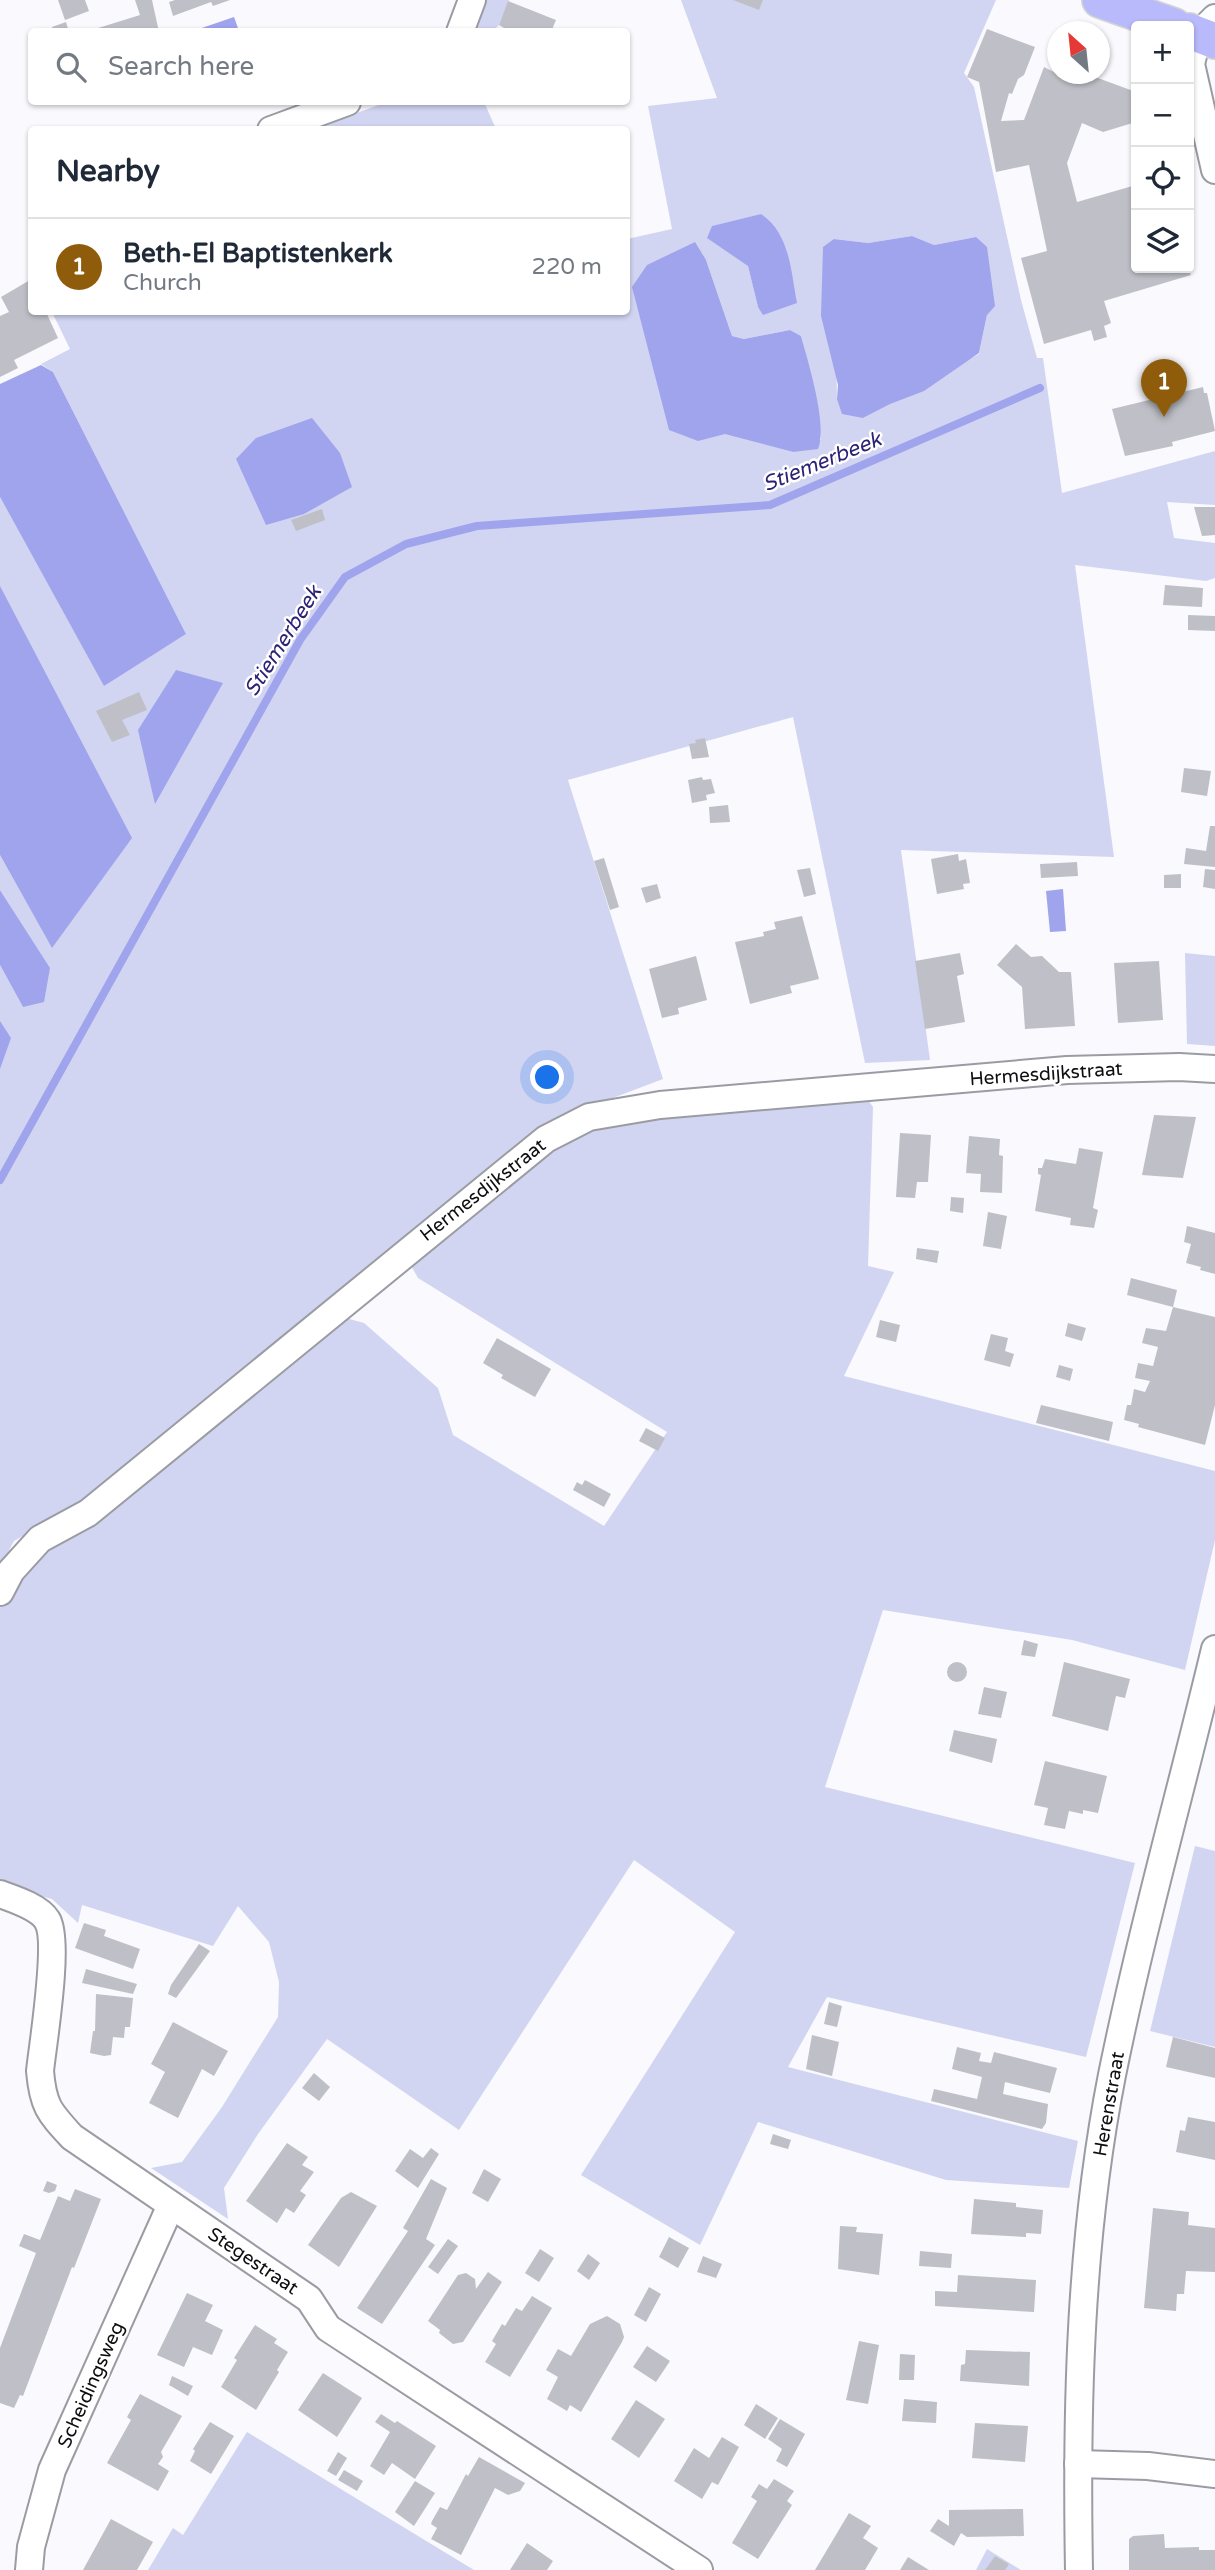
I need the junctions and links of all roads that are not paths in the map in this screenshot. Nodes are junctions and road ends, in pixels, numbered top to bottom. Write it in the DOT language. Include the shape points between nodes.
graph roads {
  1 [pos="472,0"];
  2 [pos="1100,0"];
  3 [pos="462,28"];
  4 [pos="1198,30"];
  5 [pos="339,105"];
  6 [pos="282,126"];
  7 [pos="1214,159"];
  8 [pos="1215,1069"];
  9 [pos="0,1592"];
  10 [pos="1215,1649"];
  11 [pos="0,1894"];
  12 [pos="171,2205"];
  13 [pos="1079,2464"];
  14 [pos="1215,2474"];
  15 [pos="29,2570"];
  16 [pos="698,2570"];
  17 [pos="1079,2570"];
  1 -- 3 [label="street"];
  2 -- 4 [label="main road"];
  4 -- 7 [label="street" via="1191,64"];
  5 -- 6 [label="street"];
  8 -- 9 [label="street, Hermesdijkstraat" via="1067,1070 660,1105 589,1117 536,1146 88,1513 40,1539 11,1571"];
  10 -- 13 [label="street, Herenstraat" via="1112,2077 1082,2308"];
  11 -- 12 [label="street, Stegestraat" via="25,1903 47,1920 53,1943 40,2071 49,2112 72,2137"];
  12 -- 15 [label="street, Scheidingsweg" via="52,2470"];
  12 -- 16 [label="street, Stegestraat" via="309,2299 328,2328"];
  13 -- 14 [label="street"];
  13 -- 17 [label="street, Herenstraat"];
}
